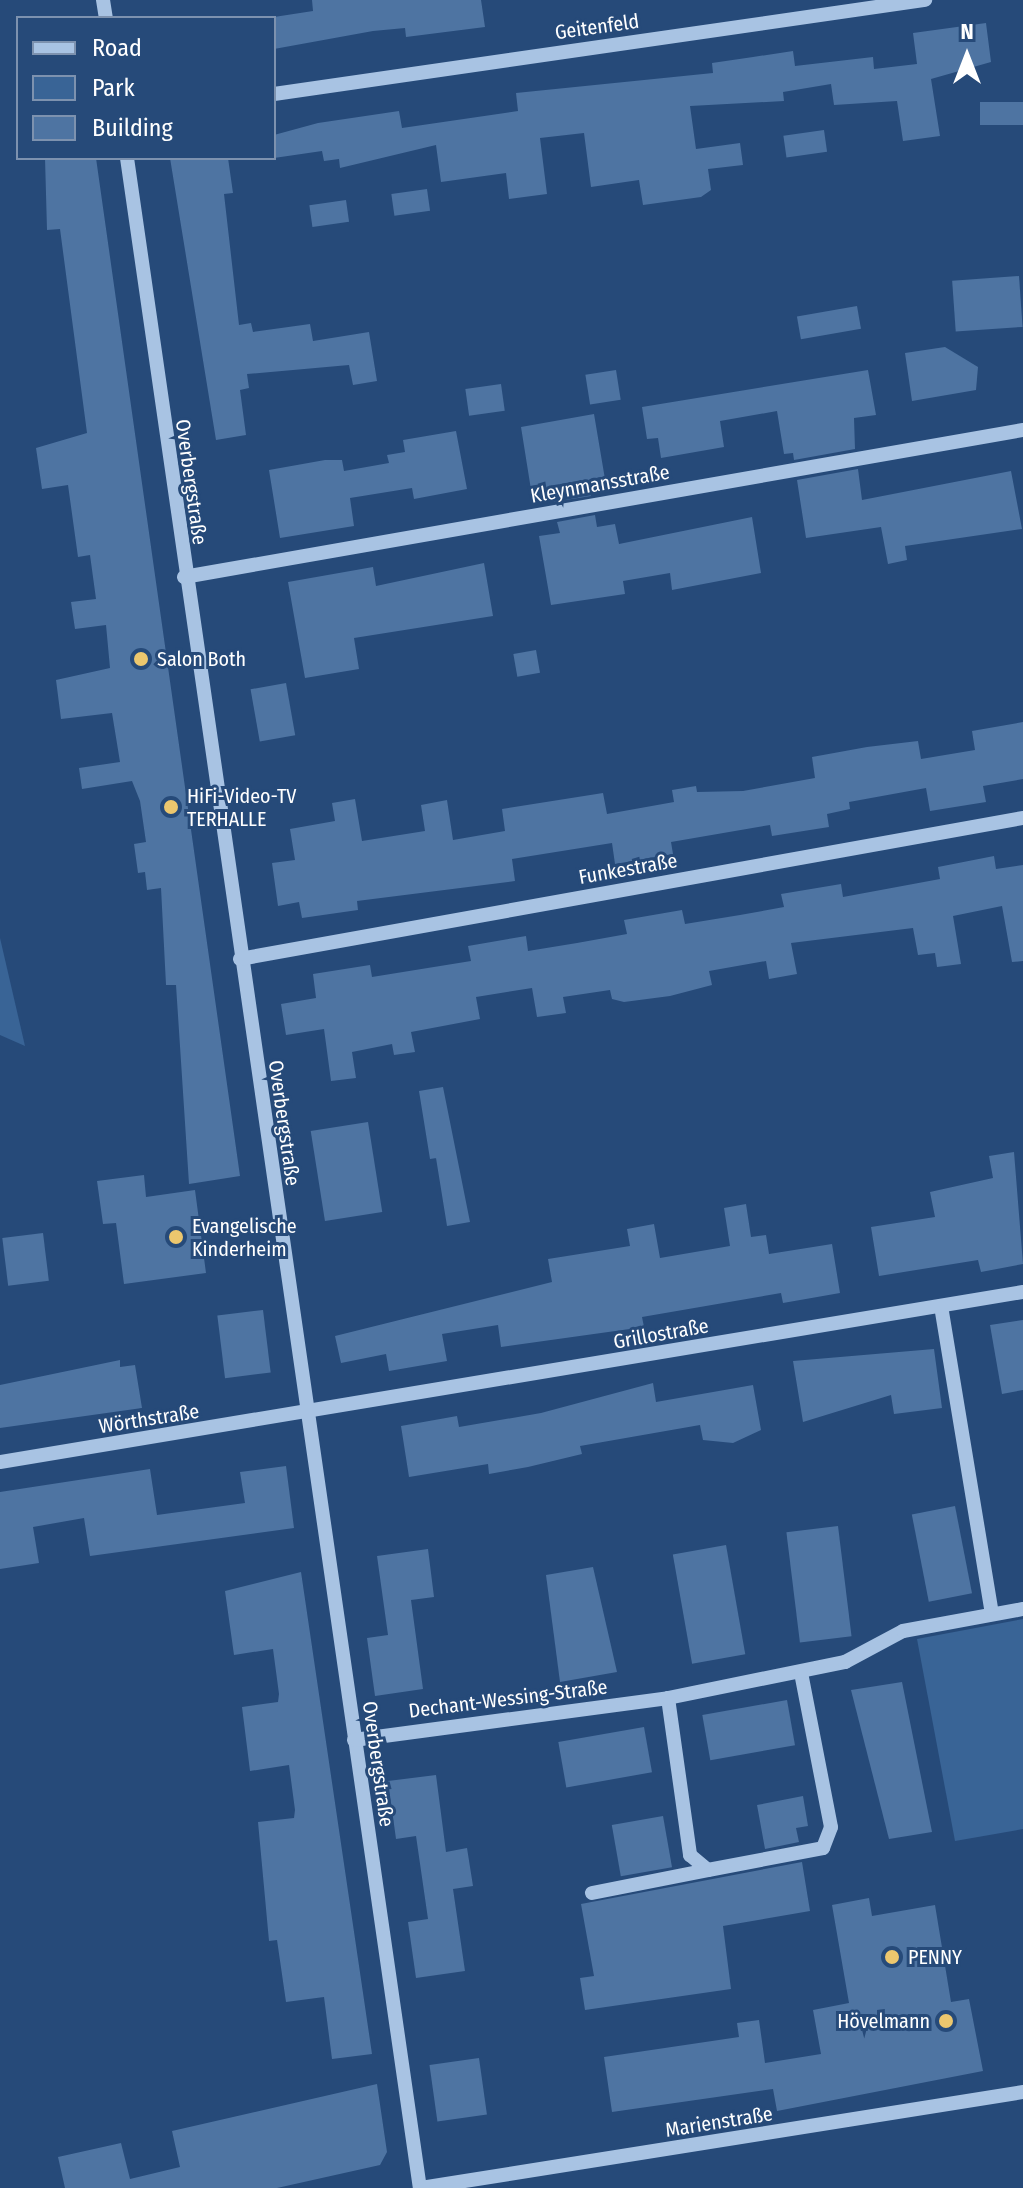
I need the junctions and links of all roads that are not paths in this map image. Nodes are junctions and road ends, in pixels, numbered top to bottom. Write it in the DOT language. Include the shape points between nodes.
graph roads {
  1 [pos="925,0"];
  2 [pos="276,94"];
  3 [pos="127,160"];
  4 [pos="1023,430"];
  5 [pos="184,577"];
  6 [pos="1023,818"];
  7 [pos="240,959"];
  8 [pos="1023,1292"];
  9 [pos="941,1306"];
  10 [pos="305,1413"];
  11 [pos="0,1462"];
  12 [pos="1023,1609"];
  13 [pos="992,1614"];
  14 [pos="801,1672"];
  15 [pos="668,1698"];
  16 [pos="354,1740"];
  17 [pos="708,1870"];
  18 [pos="592,1893"];
  19 [pos="1023,2092"];
  20 [pos="421,2188"];
  1 -- 2 [label="street, Geitenfeld"];
  3 -- 5 [label="street, Overbergstraße"];
  4 -- 5 [label="street, Kleynmansstraße"];
  5 -- 7 [label="street, Overbergstraße"];
  6 -- 7 [label="street, Funkestraße"];
  7 -- 10 [label="street, Overbergstraße"];
  8 -- 9 [label="street, Grillostraße"];
  9 -- 10 [label="street, Grillostraße"];
  9 -- 13 [label="street"];
  10 -- 11 [label="street, Wörthstraße"];
  10 -- 16 [label="street, Overbergstraße"];
  12 -- 13 [label="street, Dechant-Wessing-Straße"];
  13 -- 14 [label="street, Dechant-Wessing-Straße" via="903,1631 845,1662"];
  14 -- 15 [label="street, Dechant-Wessing-Straße"];
  14 -- 17 [label="street" via="831,1827 823,1848"];
  15 -- 16 [label="street, Dechant-Wessing-Straße"];
  15 -- 17 [label="street" via="690,1855"];
  16 -- 20 [label="street, Overbergstraße"];
  17 -- 18 [label="street"];
  19 -- 20 [label="street, Marienstraße"];
}
